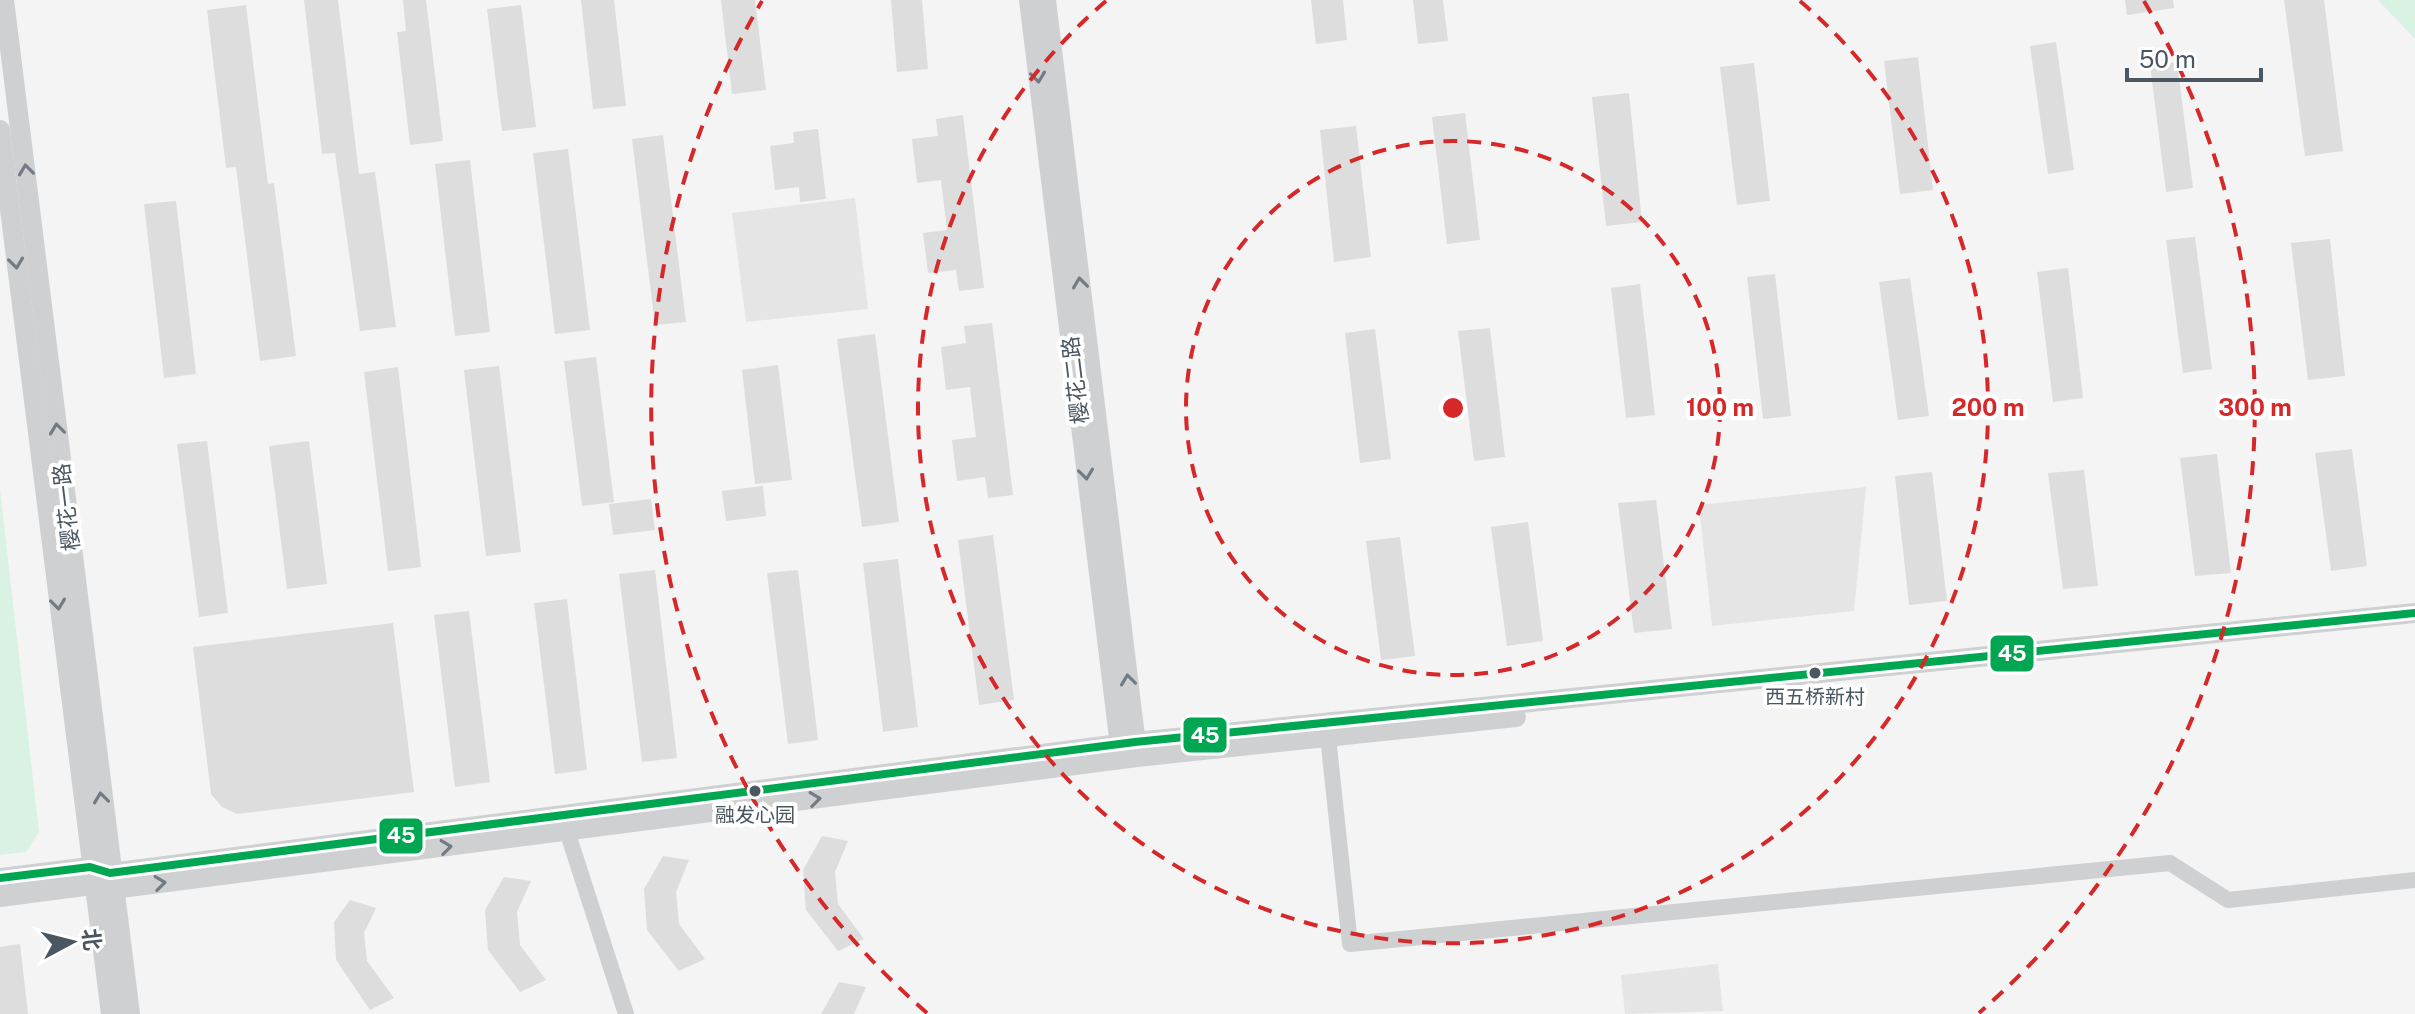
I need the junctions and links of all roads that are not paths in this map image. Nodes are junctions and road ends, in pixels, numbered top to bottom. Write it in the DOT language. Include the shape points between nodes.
graph roads {
  1 [pos="4,0"];
  2 [pos="1029,0"];
  3 [pos="1046,0"];
  4 [pos="6,62"];
  5 [pos="0,130"];
  6 [pos="2415,613"];
  7 [pos="2415,626"];
  8 [pos="1328,737"];
  9 [pos="1128,751"];
  10 [pos="567,831"];
  11 [pos="0,878"];
  12 [pos="101,878"];
  13 [pos="2415,880"];
  14 [pos="0,897"];
  15 [pos="111,1014"];
  16 [pos="130,1014"];
  17 [pos="626,1014"];
  1 -- 4 [label="street, 樱花一路"];
  2 -- 9 [label="street, 樱花二路, one-way"];
  9 -- 3 [label="street, 樱花二路, one-way"];
  12 -- 4 [label="street, 樱花一路, one-way"];
  5 -- 12 [label="street, 樱花一路, one-way"];
  6 -- 9 [label="street"];
  7 -- 8 [label="street"];
  8 -- 9 [label="street"];
  8 -- 13 [label="street" via="1350,944 2170,863 2228,900"];
  10 -- 9 [label="street, one-way"];
  9 -- 12 [label="street"];
  12 -- 10 [label="street, one-way"];
  10 -- 17 [label="street"];
  11 -- 12 [label="street"];
  12 -- 14 [label="street"];
  12 -- 15 [label="street, 樱花一路"];
  12 -- 16 [label="street, 樱花一路"];
}
